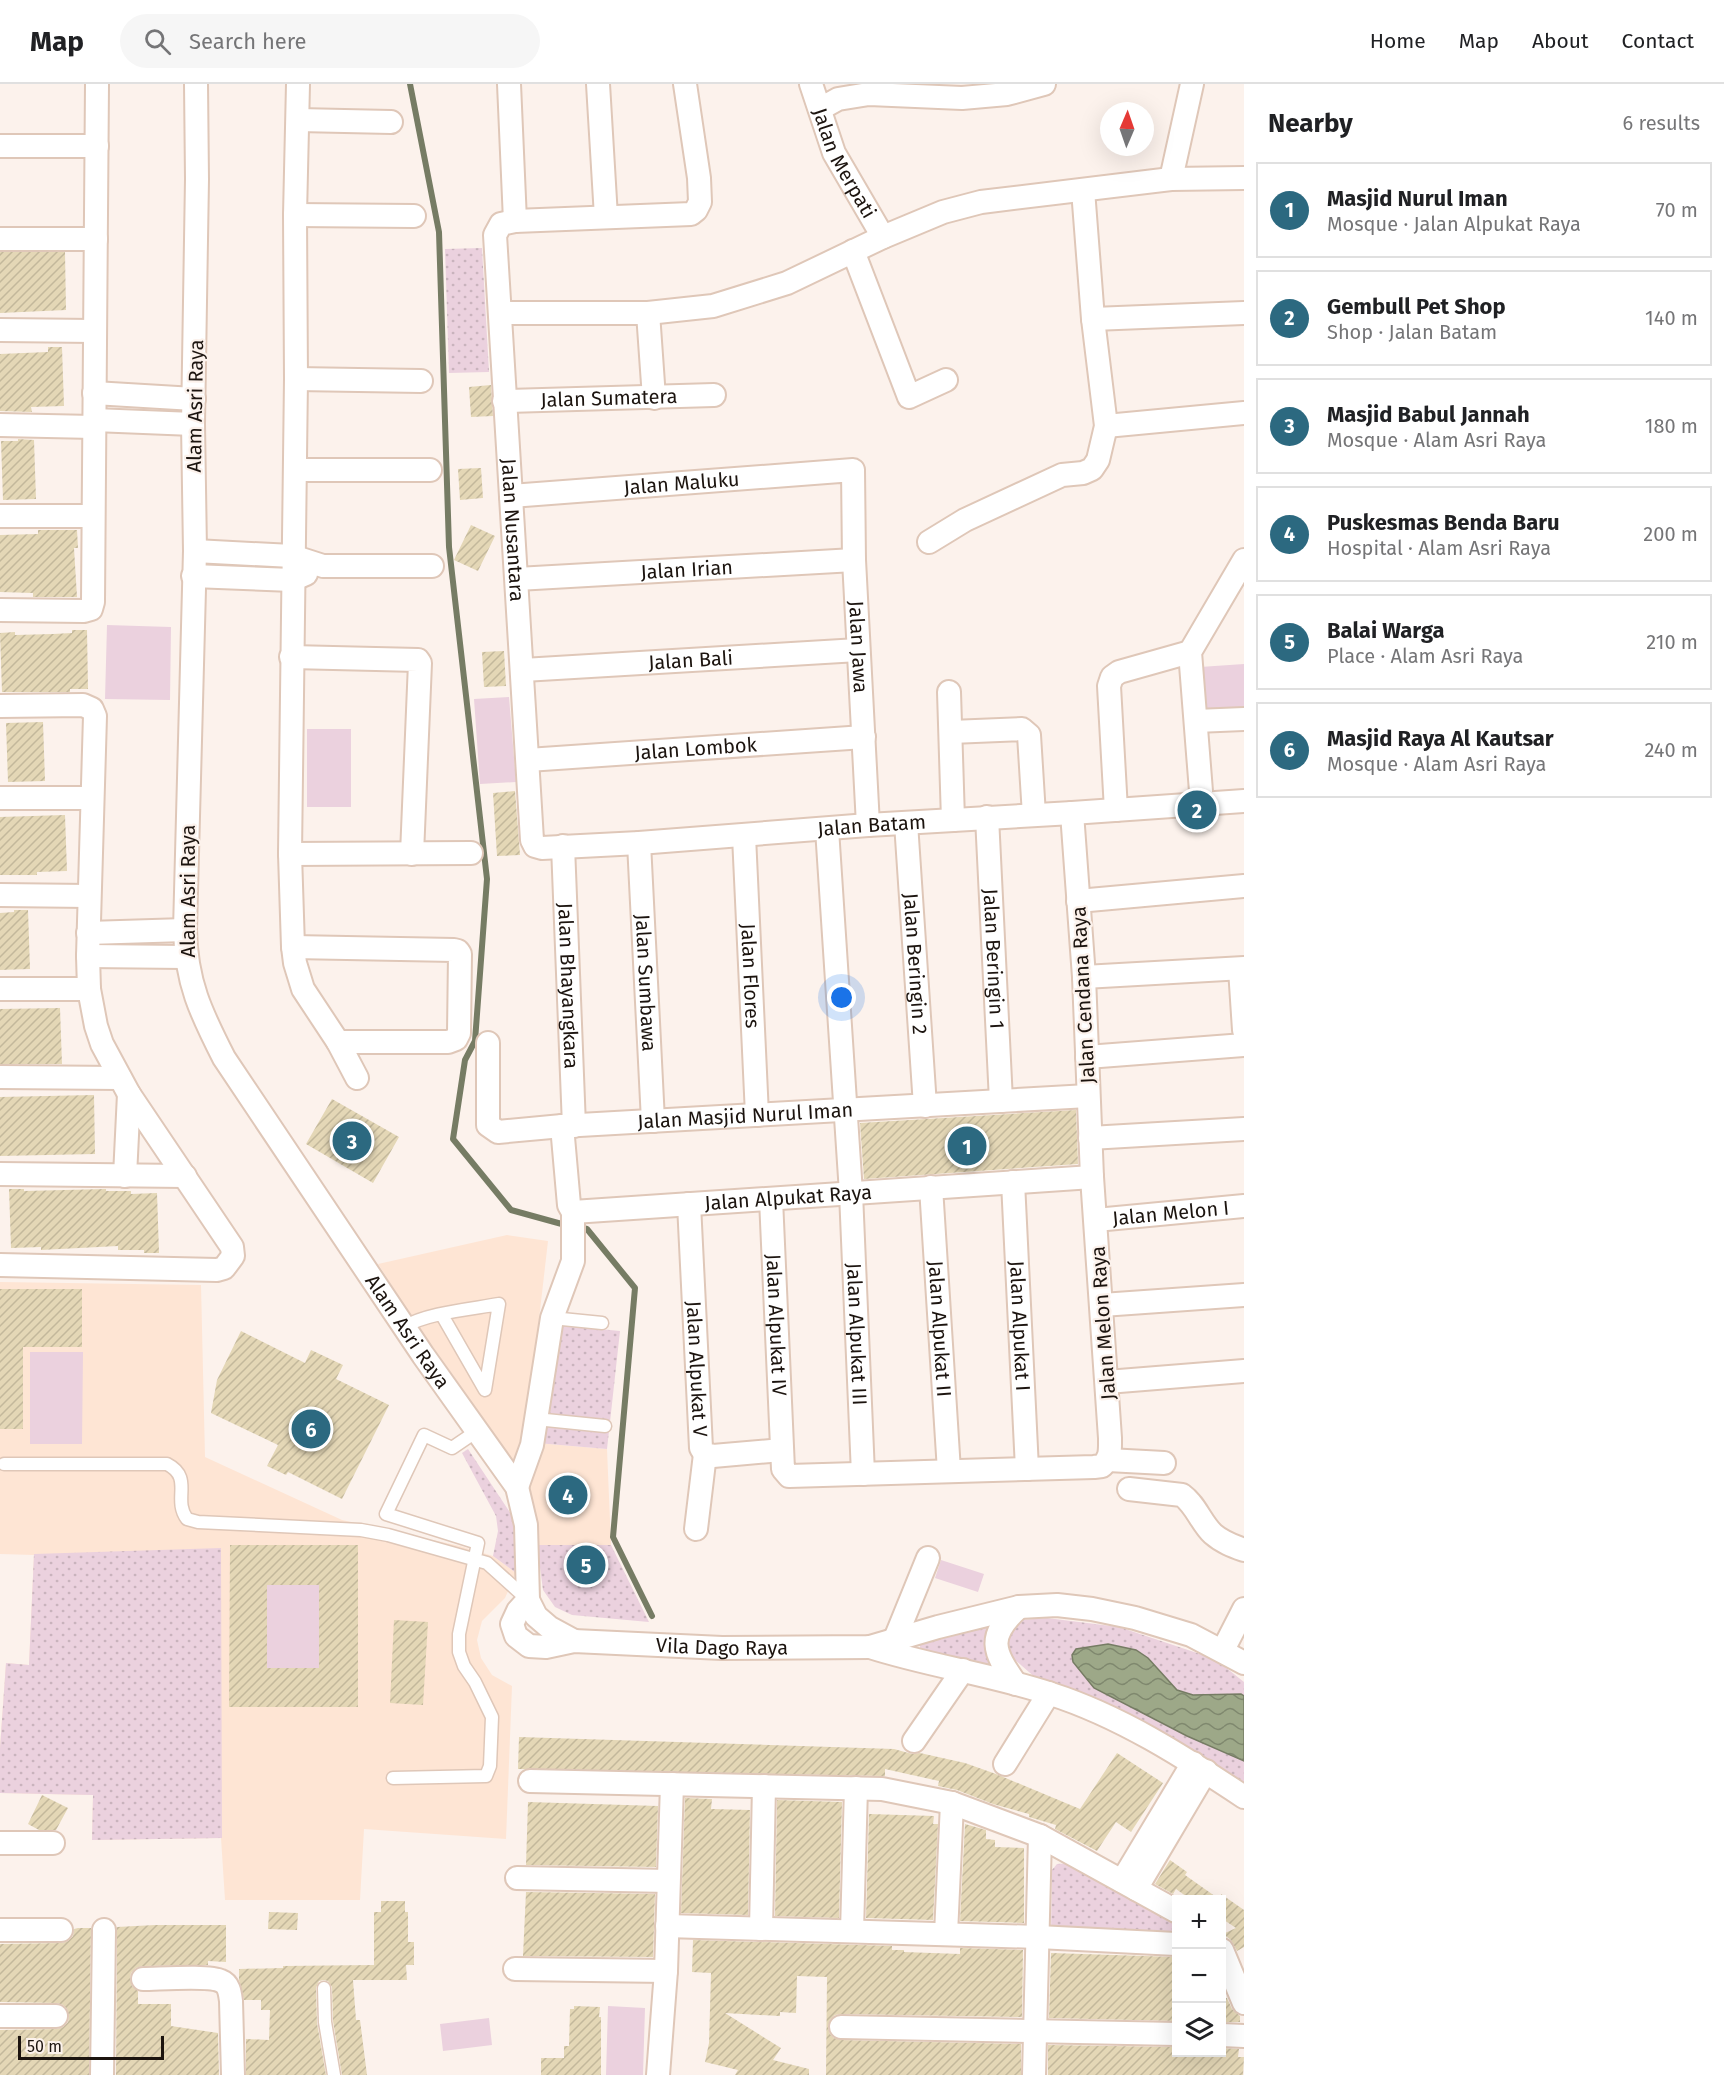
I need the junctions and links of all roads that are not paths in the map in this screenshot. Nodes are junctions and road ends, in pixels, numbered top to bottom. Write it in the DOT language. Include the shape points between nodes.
graph roads {
  1 [pos="97,84"];
  2 [pos="196,84"];
  3 [pos="298,84"];
  4 [pos="509,84"];
  5 [pos="598,84"];
  6 [pos="685,84"];
  7 [pos="812,84"];
  8 [pos="1044,84"];
  9 [pos="1192,84"];
  10 [pos="820,109"];
  11 [pos="298,120"];
  12 [pos="391,122"];
  13 [pos="0,146"];
  14 [pos="97,146"];
  15 [pos="1244,178"];
  16 [pos="1170,179"];
  17 [pos="1083,190"];
  18 [pos="295,215"];
  19 [pos="414,216"];
  20 [pos="606,217"];
  21 [pos="515,221"];
  22 [pos="882,237"];
  23 [pos="0,238"];
  24 [pos="96,239"];
  25 [pos="853,251"];
  26 [pos="500,313"];
  27 [pos="648,313"];
  28 [pos="1244,313"];
  29 [pos="1093,319"];
  30 [pos="0,330"];
  31 [pos="94,332"];
  32 [pos="296,379"];
  33 [pos="946,380"];
  34 [pos="421,381"];
  35 [pos="94,393"];
  36 [pos="714,394"];
  37 [pos="654,398"];
  38 [pos="194,399"];
  39 [pos="504,401"];
  40 [pos="1244,413"];
  41 [pos="94,423"];
  42 [pos="193,424"];
  43 [pos="0,425"];
  44 [pos="1106,426"];
  45 [pos="295,470"];
  46 [pos="430,470"];
  47 [pos="853,470"];
  48 [pos="511,496"];
  49 [pos="0,516"];
  50 [pos="93,516"];
  51 [pos="929,542"];
  52 [pos="195,550"];
  53 [pos="292,556"];
  54 [pos="854,560"];
  55 [pos="1244,560"];
  56 [pos="323,566"];
  57 [pos="432,566"];
  58 [pos="194,576"];
  59 [pos="518,579"];
  60 [pos="292,580"];
  61 [pos="0,610"];
  62 [pos="858,650"];
  63 [pos="1190,652"];
  64 [pos="291,657"];
  65 [pos="523,670"];
  66 [pos="950,692"];
  67 [pos="0,706"];
  68 [pos="1244,719"];
  69 [pos="1196,721"];
  70 [pos="951,732"];
  71 [pos="864,737"];
  72 [pos="528,759"];
  73 [pos="0,798"];
  74 [pos="92,798"];
  75 [pos="1244,801"];
  76 [pos="1202,804"];
  77 [pos="1116,810"];
  78 [pos="1072,813"];
  79 [pos="1034,815"];
  80 [pos="987,817"];
  81 [pos="953,820"];
  82 [pos="906,823"];
  83 [pos="868,825"];
  84 [pos="826,829"];
  85 [pos="744,836"];
  86 [pos="639,843"];
  87 [pos="552,847"];
  88 [pos="290,854"];
  89 [pos="412,854"];
  90 [pos="471,854"];
  91 [pos="1244,886"];
  92 [pos="0,895"];
  93 [pos="88,896"];
  94 [pos="1078,901"];
  95 [pos="185,930"];
  96 [pos="88,933"];
  97 [pos="293,947"];
  98 [pos="88,956"];
  99 [pos="185,957"];
  100 [pos="1242,968"];
  101 [pos="1084,977"];
  102 [pos="0,989"];
  103 [pos="89,989"];
  104 [pos="1244,1030"];
  105 [pos="338,1042"];
  106 [pos="488,1043"];
  107 [pos="1244,1045"];
  108 [pos="1087,1057"];
  109 [pos="0,1077"];
  110 [pos="357,1078"];
  111 [pos="124,1086"];
  112 [pos="1088,1096"];
  113 [pos="1001,1101"];
  114 [pos="925,1106"];
  115 [pos="844,1111"];
  116 [pos="757,1115"];
  117 [pos="653,1121"];
  118 [pos="568,1126"];
  119 [pos="1244,1130"];
  120 [pos="1089,1138"];
  121 [pos="0,1174"];
  122 [pos="125,1176"];
  123 [pos="185,1176"];
  124 [pos="1092,1177"];
  125 [pos="1012,1182"];
  126 [pos="932,1187"];
  127 [pos="851,1193"];
  128 [pos="771,1198"];
  129 [pos="689,1204"];
  130 [pos="1244,1206"];
  131 [pos="573,1212"];
  132 [pos="1096,1220"];
  133 [pos="0,1265"];
  134 [pos="1244,1295"];
  135 [pos="1102,1305"];
  136 [pos="442,1315"];
  137 [pos="552,1318"];
  138 [pos="602,1323"];
  139 [pos="404,1327"];
  140 [pos="1244,1371"];
  141 [pos="1107,1382"];
  142 [pos="536,1419"];
  143 [pos="605,1426"];
  144 [pos="477,1431"];
  145 [pos="782,1450"];
  146 [pos="705,1454"];
  147 [pos="1105,1463"];
  148 [pos="1164,1463"];
  149 [pos="4,1464"];
  150 [pos="1027,1469"];
  151 [pos="949,1471"];
  152 [pos="863,1474"];
  153 [pos="517,1487"];
  154 [pos="1129,1490"];
  155 [pos="696,1529"];
  156 [pos="1238,1544"];
  157 [pos="928,1557"];
  158 [pos="474,1558"];
  159 [pos="528,1600"];
  160 [pos="1019,1607"];
  161 [pos="1244,1609"];
  162 [pos="895,1639"];
  163 [pos="870,1647"];
  164 [pos="1238,1656"];
  165 [pos="963,1670"];
  166 [pos="1016,1684"];
  167 [pos="1049,1693"];
  168 [pos="914,1742"];
  169 [pos="1005,1764"];
  170 [pos="1199,1767"];
  171 [pos="393,1778"];
  172 [pos="530,1781"];
  173 [pos="672,1784"];
  174 [pos="764,1786"];
  175 [pos="856,1788"];
  176 [pos="1244,1797"];
  177 [pos="952,1803"];
  178 [pos="1040,1836"];
  179 [pos="0,1843"];
  180 [pos="52,1843"];
  181 [pos="517,1878"];
  182 [pos="668,1881"];
  183 [pos="1129,1885"];
  184 [pos="1172,1909"];
  185 [pos="667,1926"];
  186 [pos="761,1929"];
  187 [pos="0,1930"];
  188 [pos="61,1930"];
  189 [pos="104,1930"];
  190 [pos="852,1931"];
  191 [pos="946,1934"];
  192 [pos="1038,1937"];
  193 [pos="1172,1944"];
  194 [pos="1226,1962"];
  195 [pos="515,1969"];
  196 [pos="666,1971"];
  197 [pos="143,1979"];
  198 [pos="324,1988"];
  199 [pos="1244,2003"];
  200 [pos="0,2016"];
  201 [pos="56,2016"];
  202 [pos="841,2027"];
  203 [pos="1035,2031"];
  204 [pos="1172,2034"];
  205 [pos="1226,2035"];
  206 [pos="1244,2036"];
  207 [pos="102,2075"];
  208 [pos="233,2075"];
  209 [pos="333,2075"];
  210 [pos="658,2075"];
  211 [pos="1034,2075"];
  1 -- 14 [label="street"];
  2 -- 38 [label="street, Alam Asri Raya"];
  3 -- 11 [label="street"];
  4 -- 21 [label="street"];
  5 -- 20 [label="street"];
  6 -- 20 [label="street" via="699,178 700,202 696,210 691,214"];
  7 -- 10 [label="street, Jalan Merpati"];
  8 -- 10 [label="street" via="1007,94 962,98 869,94 838,99"];
  9 -- 16 [label="street"];
  10 -- 22 [label="street, Jalan Merpati" via="834,153"];
  11 -- 12 [label="street"];
  11 -- 18 [label="street"];
  13 -- 14 [label="street"];
  14 -- 24 [label="street"];
  15 -- 16 [label="street"];
  16 -- 17 [label="street"];
  17 -- 22 [label="street" via="981,202 943,212"];
  17 -- 29 [label="street"];
  18 -- 19 [label="street"];
  18 -- 32 [label="street"];
  20 -- 21 [label="street"];
  21 -- 26 [label="street, Jalan Nusantara" via="501,224 495,236"];
  22 -- 25 [label="street"];
  23 -- 24 [label="street"];
  24 -- 31 [label="street"];
  25 -- 27 [label="street" via="787,283 713,306"];
  25 -- 33 [label="street" via="909,396"];
  26 -- 27 [label="street"];
  26 -- 39 [label="street, Jalan Nusantara"];
  27 -- 37 [label="street"];
  28 -- 29 [label="street"];
  29 -- 44 [label="street"];
  30 -- 31 [label="street"];
  31 -- 35 [label="street"];
  32 -- 34 [label="street"];
  32 -- 45 [label="street"];
  35 -- 38 [label="street"];
  35 -- 41 [label="street"];
  36 -- 37 [label="street, Jalan Sumatera"];
  37 -- 39 [label="street, Jalan Sumatera"];
  38 -- 42 [label="street, Alam Asri Raya"];
  39 -- 48 [label="street, Jalan Nusantara"];
  40 -- 44 [label="street"];
  41 -- 42 [label="street"];
  41 -- 43 [label="street"];
  41 -- 50 [label="street"];
  42 -- 52 [label="street, Alam Asri Raya"];
  44 -- 51 [label="street" via="1103,447 1092,469 1062,475 965,520"];
  45 -- 46 [label="street"];
  45 -- 53 [label="street"];
  47 -- 48 [label="street, Jalan Maluku"];
  47 -- 54 [label="street, Jalan Jawa"];
  48 -- 59 [label="street, Jalan Nusantara"];
  49 -- 50 [label="street"];
  50 -- 61 [label="street" via="91,609"];
  52 -- 53 [label="street"];
  52 -- 58 [label="street, Alam Asri Raya"];
  53 -- 56 [label="street"];
  53 -- 60 [label="street"];
  54 -- 59 [label="street, Jalan Irian"];
  54 -- 62 [label="street, Jalan Jawa"];
  55 -- 63 [label="street"];
  56 -- 57 [label="street"];
  56 -- 60 [label="street"];
  58 -- 60 [label="street"];
  58 -- 95 [label="street, Alam Asri Raya"];
  59 -- 65 [label="street, Jalan Nusantara"];
  60 -- 64 [label="street"];
  62 -- 65 [label="street, Jalan Bali"];
  62 -- 71 [label="street, Jalan Jawa"];
  63 -- 69 [label="street"];
  63 -- 77 [label="street" via="1112,677 1109,686"];
  64 -- 88 [label="street"];
  64 -- 89 [label="street" via="420,663"];
  65 -- 72 [label="street, Jalan Nusantara"];
  66 -- 70 [label="street"];
  67 -- 74 [label="street" via="83,705 92,709"];
  68 -- 69 [label="street"];
  69 -- 76 [label="street"];
  70 -- 79 [label="street" via="1026,731"];
  70 -- 81 [label="street"];
  71 -- 72 [label="street, Jalan Lombok"];
  71 -- 83 [label="street, Jalan Jawa"];
  72 -- 87 [label="street, Jalan Nusantara" via="532,840 535,846"];
  73 -- 74 [label="street"];
  74 -- 93 [label="street"];
  75 -- 76 [label="street, Jalan Batam"];
  76 -- 77 [label="street, Jalan Batam"];
  77 -- 78 [label="street, Jalan Batam"];
  78 -- 79 [label="street, Jalan Batam"];
  78 -- 94 [label="street, Jalan Cendana Raya"];
  79 -- 80 [label="street, Jalan Batam"];
  80 -- 81 [label="street, Jalan Batam"];
  80 -- 113 [label="street, Jalan Beringin 1"];
  81 -- 82 [label="street, Jalan Batam"];
  82 -- 83 [label="street, Jalan Batam"];
  82 -- 114 [label="street, Jalan Beringin 2"];
  83 -- 84 [label="street, Jalan Batam"];
  84 -- 85 [label="street, Jalan Batam"];
  84 -- 115 [label="street, Jalan Alpukat III"];
  85 -- 86 [label="street, Jalan Batam"];
  85 -- 116 [label="street, Jalan Flores"];
  86 -- 87 [label="street, Jalan Batam"];
  86 -- 117 [label="street, Jalan Sumbawa"];
  87 -- 118 [label="street, Jalan Bhayangkara"];
  88 -- 89 [label="street"];
  88 -- 97 [label="street"];
  89 -- 90 [label="street"];
  91 -- 94 [label="street"];
  92 -- 93 [label="street"];
  93 -- 96 [label="street"];
  94 -- 101 [label="street, Jalan Cendana Raya"];
  95 -- 96 [label="street"];
  95 -- 99 [label="street, Alam Asri Raya"];
  96 -- 98 [label="street"];
  97 -- 105 [label="street" via="303,989"];
  97 -- 105 [label="street" via="454,950 460,954 456,1039"];
  98 -- 99 [label="street"];
  98 -- 103 [label="street"];
  99 -- 139 [label="street, Alam Asri Raya" via="202,1014 224,1058"];
  100 -- 101 [label="street"];
  100 -- 104 [label="street"];
  101 -- 108 [label="street, Jalan Cendana Raya"];
  102 -- 103 [label="street"];
  103 -- 111 [label="street" via="99,1035"];
  105 -- 110 [label="street"];
  106 -- 118 [label="street, Jalan Masjid Nurul Iman" via="488,1125 498,1132"];
  107 -- 108 [label="street"];
  108 -- 112 [label="street, Jalan Cendana Raya"];
  109 -- 111 [label="street"];
  111 -- 122 [label="street"];
  111 -- 123 [label="street"];
  112 -- 113 [label="street, Jalan Masjid Nurul Iman"];
  112 -- 120 [label="street, Jalan Cendana Raya"];
  113 -- 114 [label="street, Jalan Masjid Nurul Iman"];
  114 -- 115 [label="street, Jalan Masjid Nurul Iman"];
  115 -- 116 [label="street, Jalan Masjid Nurul Iman"];
  115 -- 127 [label="street, Jalan Alpukat III"];
  116 -- 117 [label="street, Jalan Masjid Nurul Iman"];
  117 -- 118 [label="street, Jalan Masjid Nurul Iman"];
  118 -- 131 [label="street" via="569,1205"];
  119 -- 120 [label="street"];
  120 -- 124 [label="street, Jalan Cendana Raya"];
  121 -- 122 [label="street"];
  122 -- 123 [label="street"];
  123 -- 133 [label="street" via="232,1247 233,1256 224,1268"];
  124 -- 125 [label="street, Jalan Alpukat Raya"];
  124 -- 132 [label="street, Jalan Melon Raya"];
  125 -- 126 [label="street, Jalan Alpukat Raya"];
  125 -- 150 [label="street, Jalan Alpukat I"];
  126 -- 127 [label="street, Jalan Alpukat Raya"];
  126 -- 151 [label="street, Jalan Alpukat II"];
  127 -- 128 [label="street, Jalan Alpukat Raya"];
  127 -- 152 [label="street, Jalan Alpukat III"];
  128 -- 129 [label="street, Jalan Alpukat Raya"];
  128 -- 145 [label="street, Jalan Alpukat IV"];
  129 -- 131 [label="street, Jalan Alpukat Raya"];
  129 -- 146 [label="street, Jalan Alpukat V" via="701,1448"];
  130 -- 132 [label="street, Jalan Melon I"];
  131 -- 137 [label="street" via="573,1261"];
  132 -- 135 [label="street, Jalan Melon Raya"];
  134 -- 135 [label="street"];
  135 -- 141 [label="street, Jalan Melon Raya"];
  136 -- 136 [label="lane" via="499,1304 485,1390 463,1352"];
  136 -- 139 [label="lane" via="414,1320"];
  137 -- 138 [label="lane"];
  137 -- 142 [label="street"];
  139 -- 144 [label="street, Alam Asri Raya"];
  140 -- 141 [label="street"];
  141 -- 147 [label="street, Jalan Melon Raya" via="1111,1455"];
  142 -- 143 [label="lane"];
  142 -- 153 [label="street" via="532,1445"];
  144 -- 153 [label="street, Alam Asri Raya"];
  144 -- 158 [label="lane" via="452,1448 424,1435 386,1514 478,1543"];
  145 -- 146 [label="street, Jalan Alpukat V"];
  145 -- 152 [label="street, Jalan Alpukat IV" via="783,1469 789,1476"];
  146 -- 155 [label="street"];
  147 -- 148 [label="street"];
  147 -- 150 [label="street"];
  149 -- 158 [label="lane" via="167,1464 177,1469 181,1477 181,1512 187,1520 361,1530"];
  150 -- 151 [label="street"];
  151 -- 152 [label="street"];
  153 -- 159 [label="street, Alam Asri Raya" via="526,1525"];
  154 -- 156 [label="street" via="1182,1495 1212,1533"];
  157 -- 162 [label="street"];
  158 -- 159 [label="lane" via="487,1563"];
  158 -- 171 [label="lane" via="459,1653 492,1718 490,1766 486,1776"];
  159 -- 163 [label="street, Vila Dago Raya" via="512,1623 516,1636 529,1646 574,1641 722,1648"];
  160 -- 162 [label="street, Vila Dago Raya"];
  160 -- 164 [label="street, Vila Dago Raya" via="1057,1605 1135,1618 1191,1635"];
  160 -- 166 [label="street" via="1002,1622 997,1635 997,1650"];
  161 -- 164 [label="street"];
  162 -- 163 [label="street, Vila Dago Raya"];
  163 -- 165 [label="street, Vila Dago Raya"];
  165 -- 166 [label="street, Vila Dago Raya"];
  165 -- 168 [label="street"];
  166 -- 167 [label="street, Vila Dago Raya"];
  167 -- 169 [label="street"];
  167 -- 170 [label="street, Vila Dago Raya" via="1103,1715"];
  170 -- 176 [label="street, Vila Dago Raya"];
  170 -- 183 [label="street"];
  172 -- 173 [label="street"];
  173 -- 174 [label="street"];
  173 -- 182 [label="street"];
  174 -- 175 [label="street"];
  174 -- 186 [label="street"];
  175 -- 177 [label="street" via="882,1789"];
  175 -- 190 [label="street"];
  177 -- 178 [label="street"];
  177 -- 191 [label="street"];
  178 -- 183 [label="street"];
  178 -- 192 [label="street"];
  179 -- 180 [label="street"];
  181 -- 182 [label="street"];
  182 -- 185 [label="street"];
  183 -- 184 [label="street"];
  185 -- 186 [label="street"];
  185 -- 196 [label="street"];
  186 -- 190 [label="street"];
  187 -- 188 [label="street"];
  189 -- 207 [label="street"];
  190 -- 191 [label="street"];
  191 -- 192 [label="street"];
  192 -- 193 [label="street"];
  192 -- 203 [label="street"];
  194 -- 199 [label="street"];
  195 -- 196 [label="street"];
  196 -- 210 [label="street"];
  197 -- 208 [label="street" via="213,1979 225,1984 231,2001"];
  198 -- 209 [label="lane"];
  200 -- 201 [label="street"];
  202 -- 203 [label="street"];
  203 -- 204 [label="street"];
  203 -- 211 [label="street"];
  205 -- 206 [label="street"];
}
